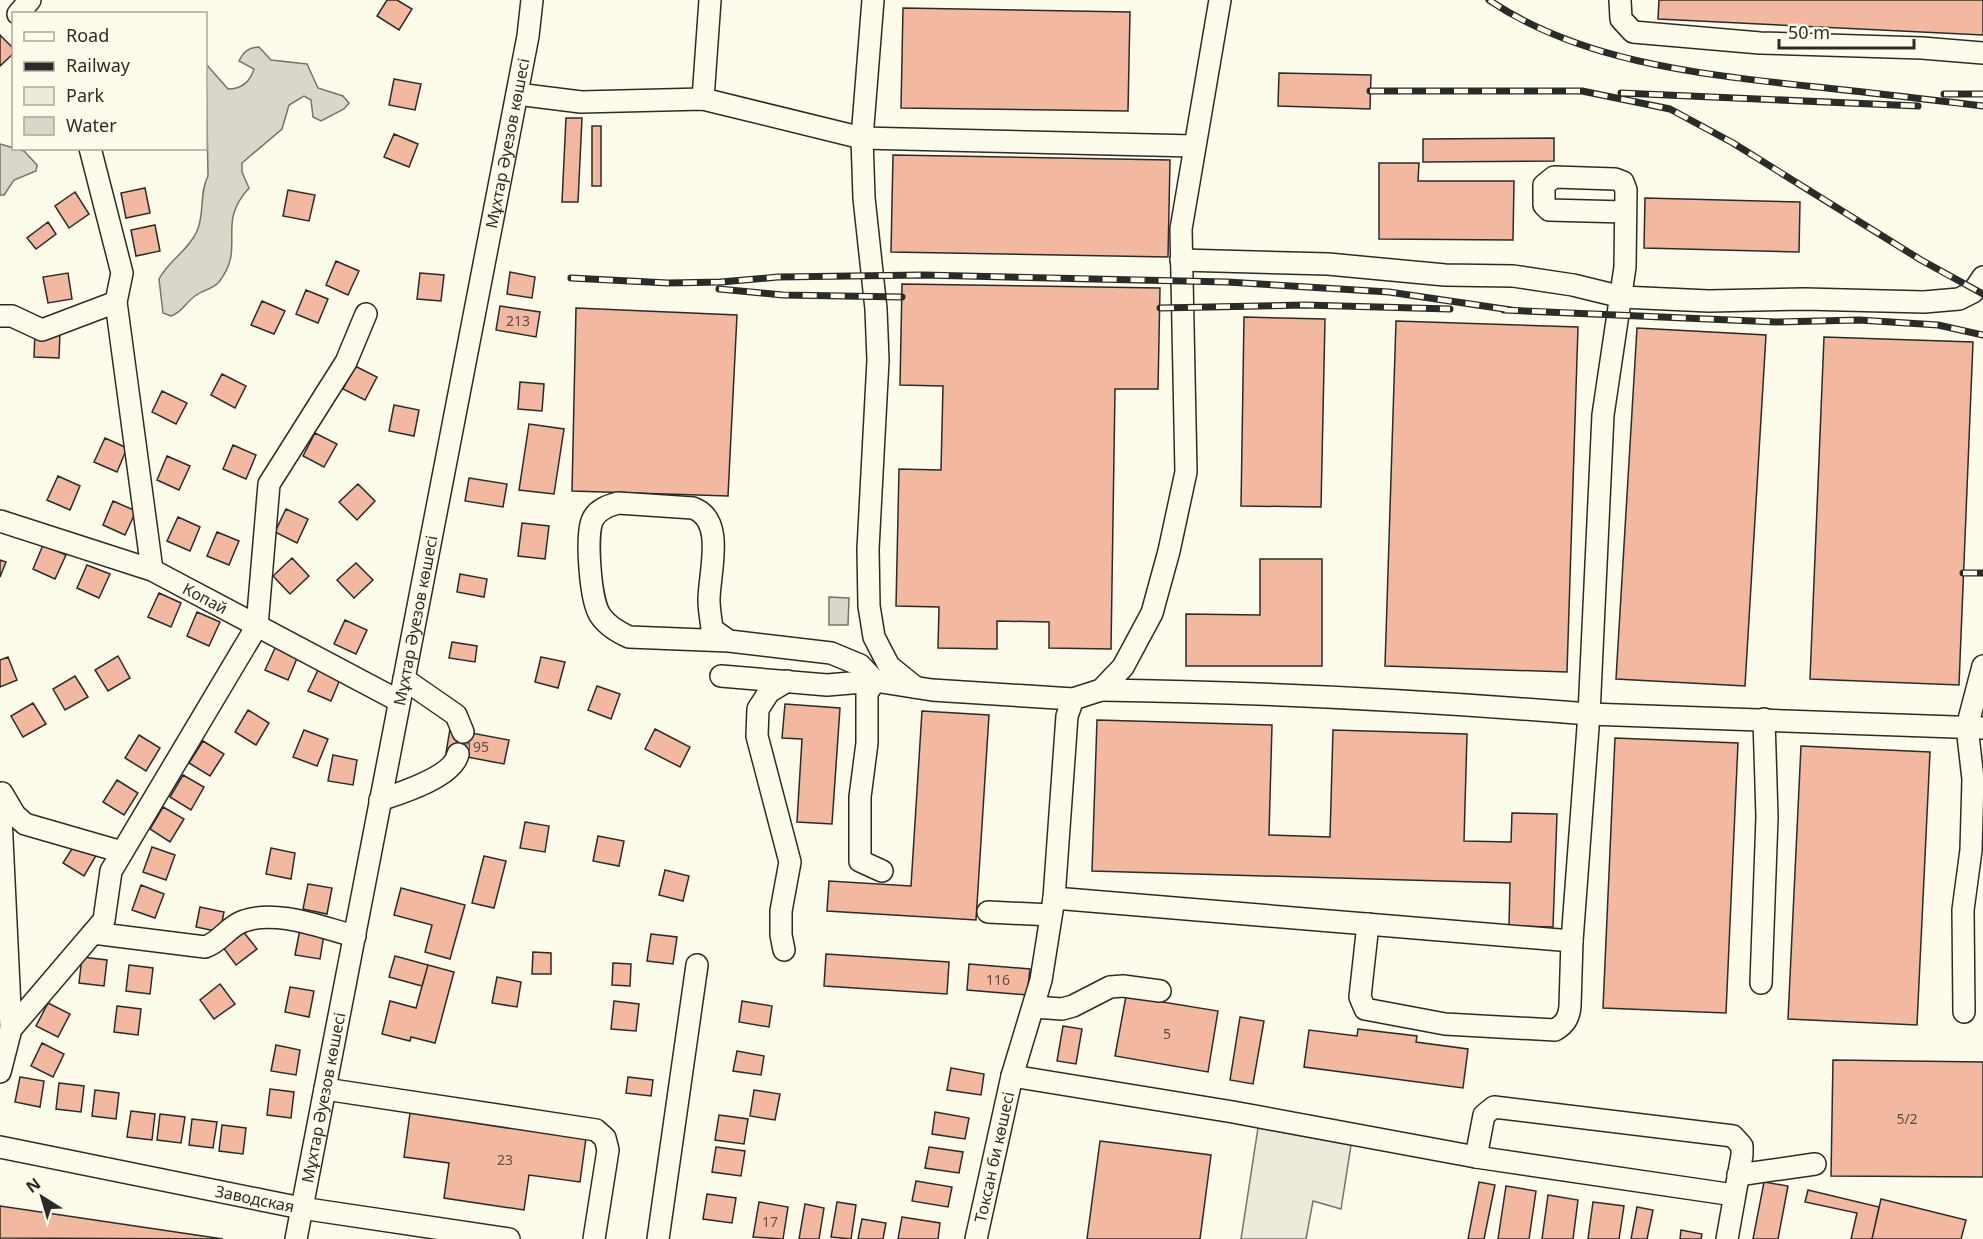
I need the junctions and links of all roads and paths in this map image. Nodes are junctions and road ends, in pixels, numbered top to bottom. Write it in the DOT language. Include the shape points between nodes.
graph roads {
  1 [pos="30,0"];
  2 [pos="532,0"];
  3 [pos="710,0"];
  4 [pos="873,0"];
  5 [pos="1220,0"];
  6 [pos="1620,0"];
  7 [pos="20,12"];
  8 [pos="1983,53"];
  9 [pos="517,94"];
  10 [pos="703,99"];
  11 [pos="862,138"];
  12 [pos="1194,146"];
  13 [pos="91,150"];
  14 [pos="1625,212"];
  15 [pos="1181,260"];
  16 [pos="1983,277"];
  17 [pos="1622,297"];
  18 [pos="116,302"];
  19 [pos="366,314"];
  20 [pos="0,316"];
  21 [pos="0,521"];
  22 [pos="152,570"];
  23 [pos="257,626"];
  24 [pos="729,641"];
  25 [pos="1983,666"];
  26 [pos="721,676"];
  27 [pos="404,679"];
  28 [pos="787,681"];
  29 [pos="875,681"];
  30 [pos="915,687"];
  31 [pos="1101,690"];
  32 [pos="1073,699"];
  33 [pos="399,701"];
  34 [pos="1589,714"];
  35 [pos="1764,720"];
  36 [pos="1975,728"];
  37 [pos="462,732"];
  38 [pos="458,754"];
  39 [pos="0,790"];
  40 [pos="0,796"];
  41 [pos="380,800"];
  42 [pos="122,852"];
  43 [pos="882,871"];
  44 [pos="1053,906"];
  45 [pos="988,912"];
  46 [pos="1368,924"];
  47 [pos="93,933"];
  48 [pos="355,936"];
  49 [pos="1572,941"];
  50 [pos="784,950"];
  51 [pos="697,965"];
  52 [pos="1761,983"];
  53 [pos="1160,992"];
  54 [pos="1034,1007"];
  55 [pos="1964,1012"];
  56 [pos="10,1029"];
  57 [pos="0,1072"];
  58 [pos="1012,1076"];
  59 [pos="325,1089"];
  60 [pos="0,1147"];
  61 [pos="1476,1157"];
  62 [pos="1815,1164"];
  63 [pos="1736,1185"];
  64 [pos="301,1208"];
  65 [pos="296,1239"];
  66 [pos="509,1239"];
  67 [pos="594,1239"];
  68 [pos="658,1239"];
  69 [pos="976,1239"];
  70 [pos="1727,1239"];
  1 -- 7 [label="street"];
  2 -- 9 [label="street, Мұхтар Әуезов көшесі"];
  3 -- 10 [label="street"];
  4 -- 11 [label="street"];
  5 -- 12 [label="street"];
  6 -- 8 [label="street" via="1621,19 1633,32 1760,43"];
  9 -- 10 [label="street" via="581,102"];
  9 -- 27 [label="street, Мұхтар Әуезов көшесі"];
  10 -- 11 [label="street"];
  11 -- 12 [label="street"];
  11 -- 30 [label="street" via="878,360 868,549 869,606 874,637 889,666"];
  12 -- 15 [label="street" via="1181,229"];
  13 -- 18 [label="street" via="123,273"];
  14 -- 17 [label="street"];
  15 -- 17 [label="street" via="1328,264 1445,275 1513,276"];
  15 -- 31 [label="street" via="1186,472 1152,613 1123,667"];
  16 -- 17 [label="street" via="1973,292 1959,299 1924,302"];
  17 -- 34 [label="street" via="1603,415"];
  18 -- 20 [label="street" via="42,330 12,316"];
  18 -- 22 [label="street"];
  19 -- 23 [label="street" via="346,362 269,484"];
  21 -- 22 [label="street, Копай"];
  22 -- 23 [label="street, Копай"];
  23 -- 33 [label="street, Копай"];
  23 -- 42 [label="street"];
  24 -- 24 [label="street" via="711,629 711,533 702,511 618,503 597,513 591,522 591,581 595,604 606,622 629,637"];
  24 -- 29 [label="street" via="831,654 860,665"];
  25 -- 36 [label="street"];
  26 -- 28 [label="street"];
  27 -- 33 [label="street, Мұхтар Әуезов көшесі"];
  27 -- 37 [label="street" via="456,715"];
  28 -- 29 [label="street" via="827,685"];
  28 -- 50 [label="street" via="769,692 758,709 757,736 790,862 781,911"];
  29 -- 30 [label="street"];
  29 -- 43 [label="street" via="867,693 859,841 860,861"];
  30 -- 32 [label="street"];
  31 -- 32 [label="street"];
  31 -- 34 [label="street" via="1433,701"];
  32 -- 44 [label="street, Токсан би көшесі" via="1067,716"];
  33 -- 41 [label="street, Мұхтар Әуезов көшесі"];
  34 -- 35 [label="street"];
  34 -- 49 [label="street"];
  35 -- 36 [label="street"];
  35 -- 52 [label="street" via="1767,817"];
  36 -- 55 [label="street" via="1971,850 1963,910"];
  38 -- 41 [label="street" via="454,764 440,774"];
  39 -- 42 [label="street" via="24,824"];
  40 -- 56 [label="street"];
  41 -- 48 [label="street, Мұхтар Әуезов көшесі"];
  42 -- 47 [label="street" via="111,871 104,920"];
  44 -- 45 [label="street"];
  44 -- 46 [label="street"];
  44 -- 54 [label="street, Токсан би көшесі"];
  46 -- 49 [label="street"];
  46 -- 49 [label="street" via="1360,997 1365,1009 1489,1028 1546,1032 1564,1024 1570,1006"];
  47 -- 48 [label="street" via="206,947 238,924 268,917"];
  47 -- 56 [label="street"];
  48 -- 59 [label="street, Мұхтар Әуезов көшесі"];
  51 -- 68 [label="street"];
  53 -- 54 [label="street" via="1110,987 1062,1009"];
  54 -- 58 [label="street, Токсан би көшесі"];
  56 -- 57 [label="street"];
  58 -- 61 [label="street"];
  58 -- 69 [label="street, Токсан би көшесі"];
  59 -- 64 [label="street, Мұхтар Әуезов көшесі"];
  59 -- 67 [label="street" via="596,1130 605,1138 608,1150"];
  60 -- 64 [label="street, Заводская"];
  61 -- 63 [label="street"];
  61 -- 63 [label="street" via="1484,1115 1501,1107 1733,1136 1742,1146"];
  62 -- 63 [label="street"];
  63 -- 70 [label="street"];
  64 -- 65 [label="street, Мұхтар Әуезов көшесі"];
  64 -- 66 [label="street, Заводская"];
}
